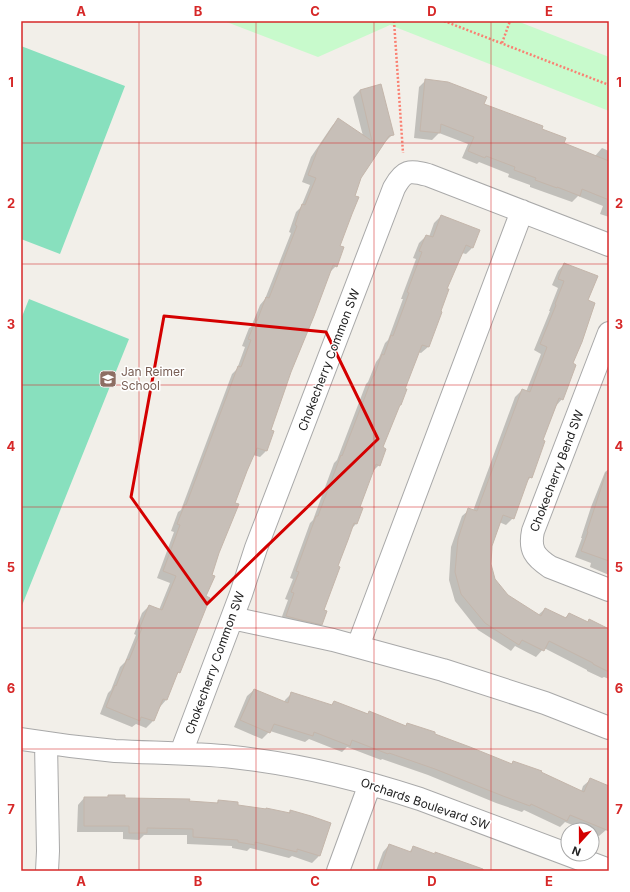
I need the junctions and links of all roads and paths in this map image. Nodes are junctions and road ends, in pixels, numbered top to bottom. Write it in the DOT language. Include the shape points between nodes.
graph roads {
  1 [pos="394,21"];
  2 [pos="444,21"];
  3 [pos="510,21"];
  4 [pos="502,44"];
  5 [pos="609,85"];
  6 [pos="404,173"];
  7 [pos="522,211"];
  8 [pos="609,245"];
  9 [pos="609,333"];
  10 [pos="609,590"];
  11 [pos="232,618"];
  12 [pos="358,646"];
  13 [pos="609,728"];
  14 [pos="21,739"];
  15 [pos="46,743"];
  16 [pos="181,753"];
  17 [pos="370,784"];
  18 [pos="609,870"];
  19 [pos="47,871"];
  20 [pos="338,871"];
  1 -- 6 [label="path"];
  2 -- 4 [label="path"];
  3 -- 4 [label="path"];
  4 -- 5 [label="path"];
  6 -- 7 [label="street" via="419,172"];
  6 -- 11 [label="street, Chokecherry Common SW" via="394,188 256,548"];
  7 -- 8 [label="street"];
  7 -- 12 [label="street"];
  9 -- 10 [label="street, Chokecherry Bend SW" via="531,540 535,555 541,562"];
  11 -- 12 [label="street"];
  11 -- 16 [label="street, Chokecherry Common SW"];
  12 -- 13 [label="street" via="545,703"];
  14 -- 15 [label="street, Orchards Boulevard SW"];
  15 -- 16 [label="street, Orchards Boulevard SW" via="115,751"];
  15 -- 19 [label="street"];
  16 -- 17 [label="street, Orchards Boulevard SW" via="269,762"];
  17 -- 18 [label="street, Orchards Boulevard SW" via="420,799"];
  17 -- 20 [label="street"];
}
